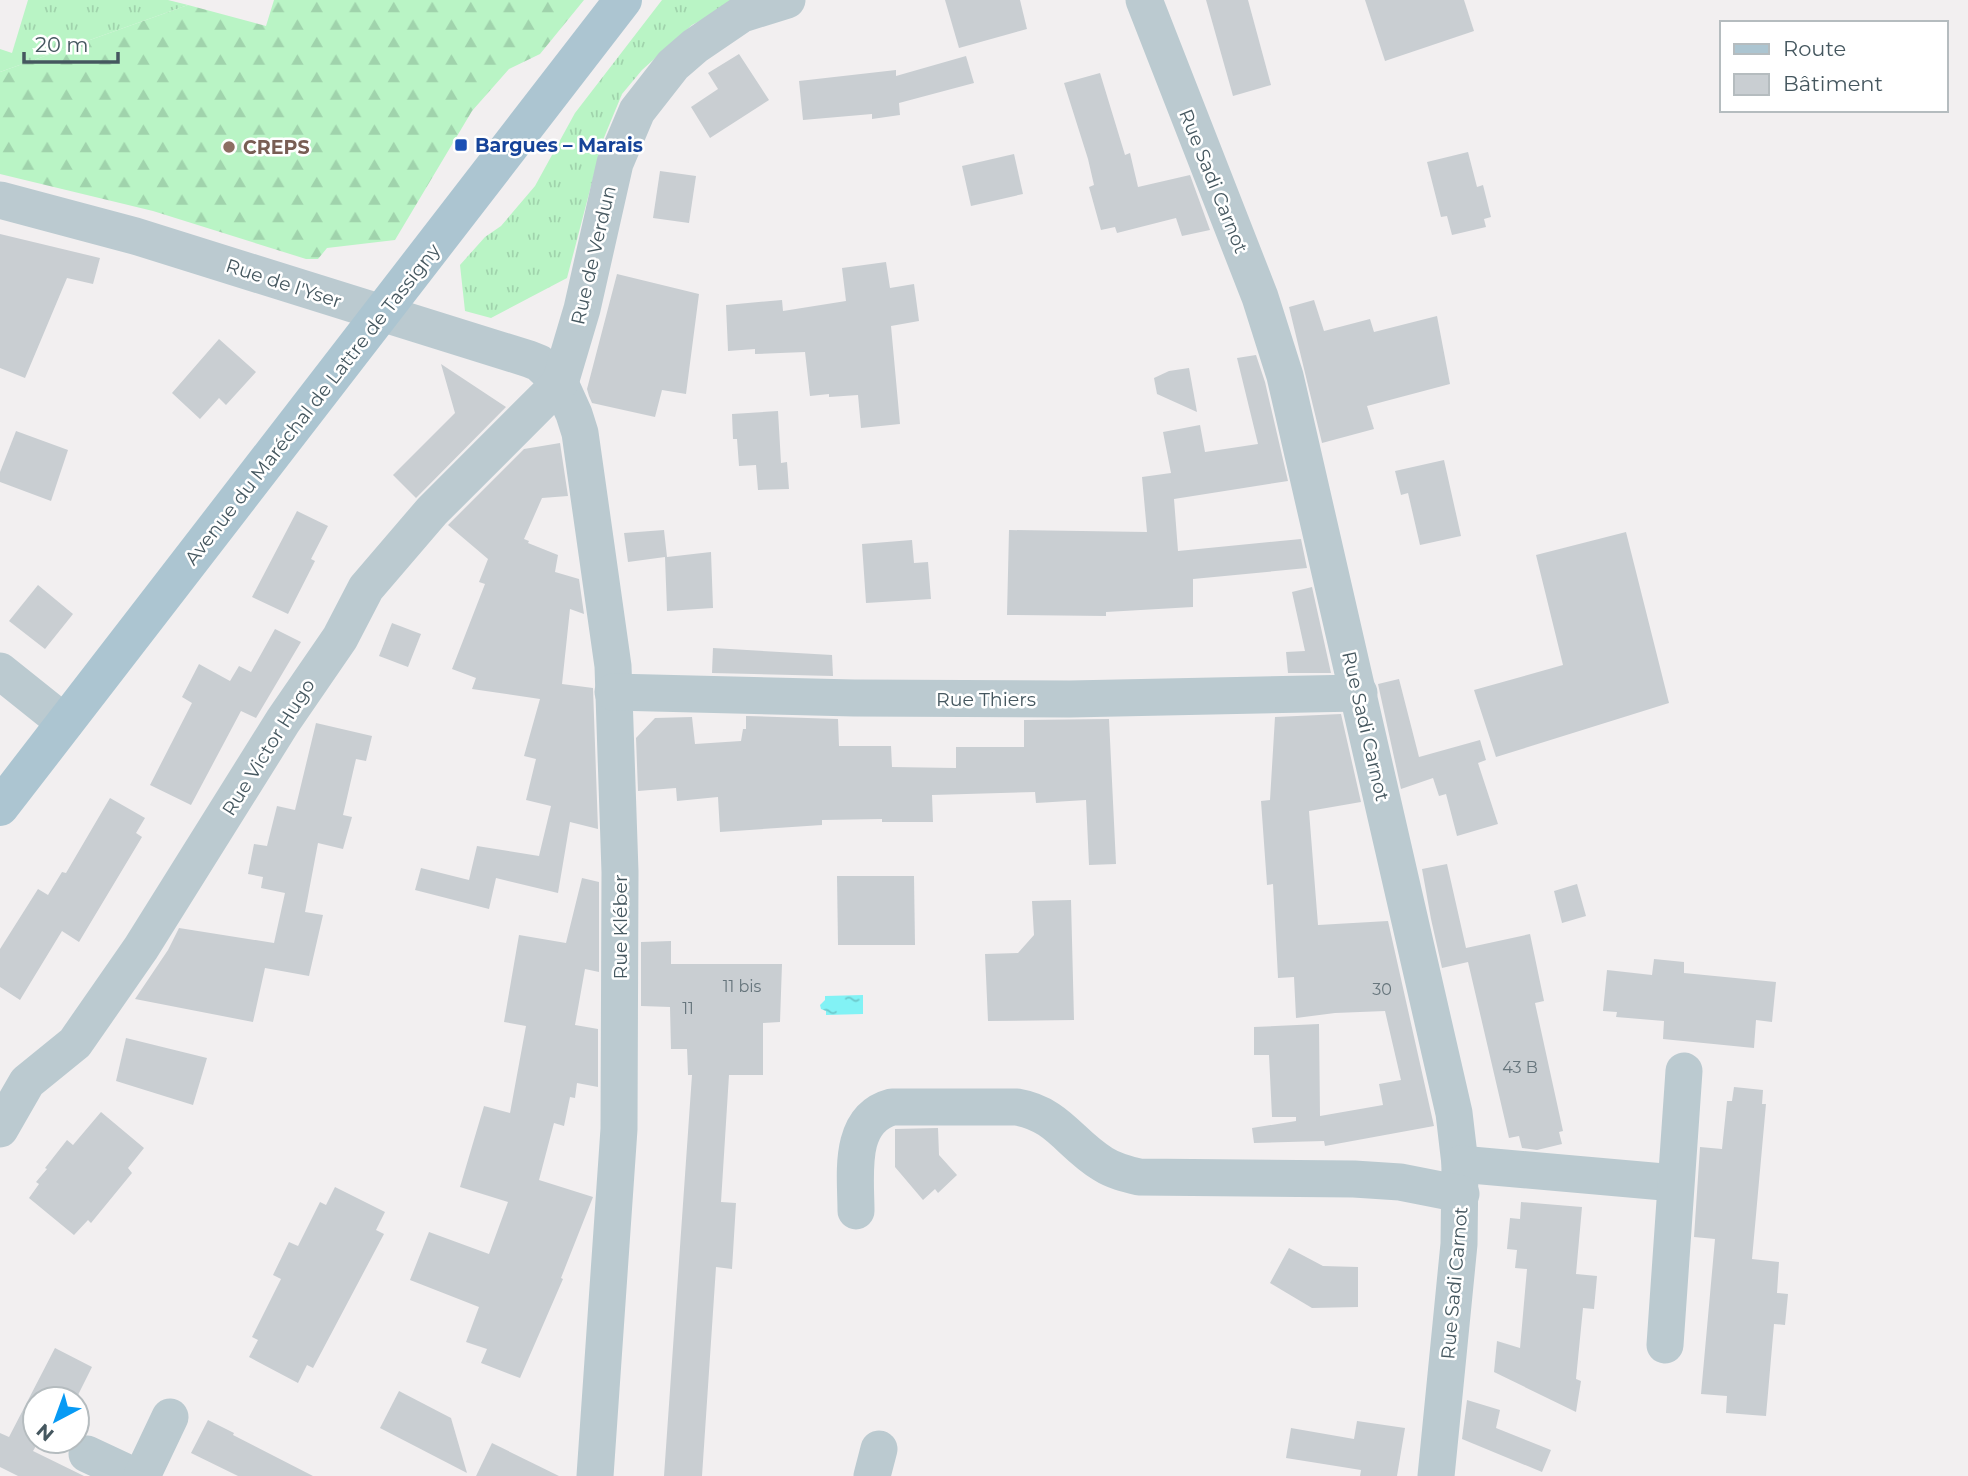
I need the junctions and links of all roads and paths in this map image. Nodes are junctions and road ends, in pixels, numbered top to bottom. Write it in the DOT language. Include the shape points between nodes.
graph roads {
  1 [pos="623,0"];
  2 [pos="787,0"];
  3 [pos="1144,0"];
  4 [pos="0,200"];
  5 [pos="382,314"];
  6 [pos="560,383"];
  7 [pos="0,671"];
  8 [pos="614,692"];
  9 [pos="1359,694"];
  10 [pos="65,723"];
  11 [pos="0,807"];
  12 [pos="1684,1071"];
  13 [pos="0,1129"];
  14 [pos="1460,1179"];
  15 [pos="1675,1184"];
  16 [pos="856,1211"];
  17 [pos="1665,1345"];
  18 [pos="170,1417"];
  19 [pos="89,1455"];
  20 [pos="134,1476"];
  21 [pos="142,1476"];
  22 [pos="595,1476"];
  23 [pos="1436,1476"];
  1 -- 5 [label="main road, Avenue du Maréchal de Lattre de Tassigny"];
  2 -- 6 [label="street, Rue de Verdun" via="742,14 695,46 673,65 637,111 615,163"];
  3 -- 9 [label="street, Rue Sadi Carnot" via="1276,344"];
  4 -- 5 [label="street, Rue de l'Yser" via="135,236"];
  5 -- 6 [label="street, Rue de l'Yser" via="529,359"];
  5 -- 10 [label="main road, Avenue du Maréchal de Lattre de Tassigny"];
  6 -- 8 [label="street, Rue Kléber" via="580,433"];
  6 -- 13 [label="street, Rue Victor Hugo" via="432,511 366,588 340,638 128,968 75,1043 27,1082"];
  7 -- 10 [label="street"];
  8 -- 9 [label="street, Rue Thiers" via="1057,699"];
  8 -- 22 [label="street, Rue Kléber" via="621,901 620,1107"];
  9 -- 14 [label="street, Rue Sadi Carnot" via="1454,1113"];
  10 -- 11 [label="main road, Avenue du Maréchal de Lattre de Tassigny"];
  12 -- 15 [label="street"];
  14 -- 15 [label="street"];
  14 -- 16 [label="street" via="1139,1177 1099,1162 1059,1126 1031,1110 892,1107 874,1116 860,1136"];
  14 -- 23 [label="street, Rue Sadi Carnot" via="1459,1244"];
  15 -- 17 [label="street"];
  18 -- 21 [label="street"];
  19 -- 20 [label="street"];
}
